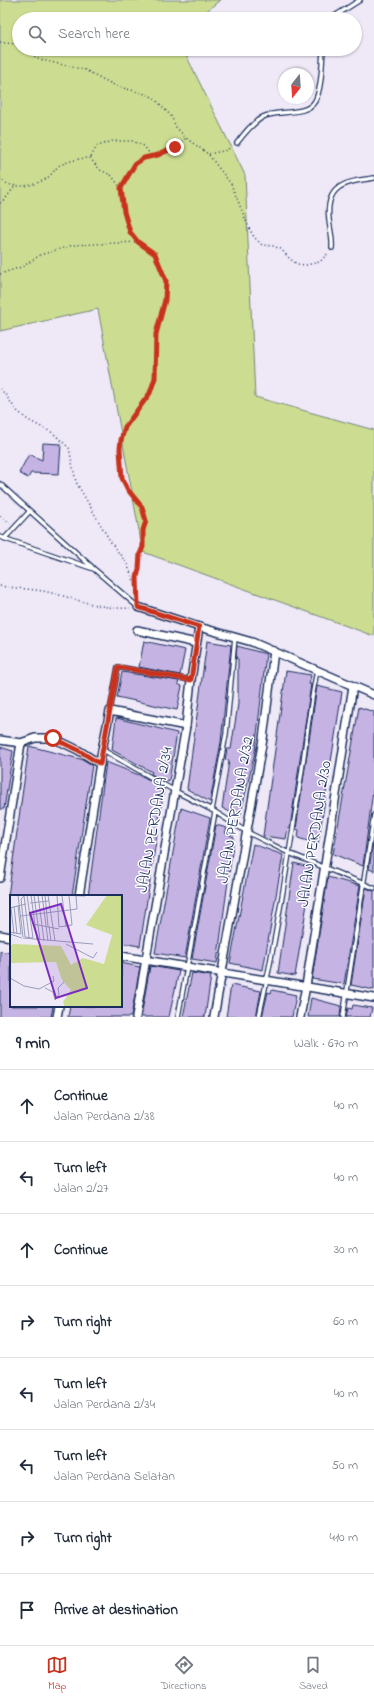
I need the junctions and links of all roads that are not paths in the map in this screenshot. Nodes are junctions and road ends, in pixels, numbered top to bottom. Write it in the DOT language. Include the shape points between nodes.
graph roads {
  1 [pos="360,0"];
  2 [pos="341,12"];
  3 [pos="322,56"];
  4 [pos="236,143"];
  5 [pos="374,178"];
  6 [pos="332,248"];
  7 [pos="0,484"];
  8 [pos="29,512"];
  9 [pos="0,536"];
  10 [pos="5,538"];
  11 [pos="94,569"];
  12 [pos="138,607"];
  13 [pos="199,627"];
  14 [pos="137,630"];
  15 [pos="235,636"];
  16 [pos="196,644"];
  17 [pos="274,651"];
  18 [pos="318,670"];
  19 [pos="191,680"];
  20 [pos="353,686"];
  21 [pos="374,695"];
  22 [pos="110,711"];
  23 [pos="186,726"];
  24 [pos="0,740"];
  25 [pos="21,743"];
  26 [pos="102,750"];
  27 [pos="100,764"];
  28 [pos="175,791"];
  29 [pos="214,811"];
  30 [pos="374,815"];
  31 [pos="248,832"];
  32 [pos="289,853"];
  33 [pos="324,867"];
  34 [pos="0,878"];
  35 [pos="363,883"];
  36 [pos="374,888"];
  37 [pos="79,895"];
  38 [pos="0,936"];
  39 [pos="10,937"];
  40 [pos="122,956"];
  41 [pos="145,960"];
  42 [pos="188,967"];
  43 [pos="221,972"];
  44 [pos="267,980"];
  45 [pos="306,986"];
  46 [pos="347,993"];
  47 [pos="374,998"];
  48 [pos="59,1007"];
  49 [pos="57,1017"];
  50 [pos="136,1017"];
  51 [pos="178,1017"];
  52 [pos="214,1017"];
  53 [pos="259,1017"];
  54 [pos="300,1017"];
  55 [pos="343,1017"];
  1 -- 2 [label="lane"];
  3 -- 4 [label="lane" via="315,102 292,113 277,113 264,117 249,128"];
  5 -- 6 [label="lane" via="357,180 337,188 330,196 328,206"];
  7 -- 8 [label="lane"];
  8 -- 10 [label="lane"];
  8 -- 11 [label="lane"];
  9 -- 10 [label="lane"];
  10 -- 11 [label="lane"];
  11 -- 12 [label="lane"];
  12 -- 13 [label="street"];
  13 -- 15 [label="street"];
  13 -- 16 [label="street, JALAN PERDANA 2/34"];
  14 -- 16 [label="street"];
  15 -- 17 [label="street"];
  15 -- 29 [label="lane" via="226,734"];
  16 -- 19 [label="street, JALAN PERDANA 2/34"];
  17 -- 18 [label="street"];
  17 -- 31 [label="street, JALAN PERDANA 2/32"];
  18 -- 20 [label="street"];
  18 -- 32 [label="lane" via="311,700"];
  19 -- 22 [label="lane" via="118,667"];
  19 -- 23 [label="street, JALAN PERDANA 2/34"];
  20 -- 21 [label="street"];
  20 -- 33 [label="street, JALAN PERDANA 2/30"];
  22 -- 23 [label="street"];
  22 -- 26 [label="street"];
  23 -- 28 [label="street, JALAN PERDANA 2/34"];
  24 -- 25 [label="street"];
  25 -- 27 [label="street" via="34,738 53,738"];
  25 -- 34 [label="street"];
  26 -- 27 [label="street"];
  26 -- 28 [label="lane"];
  27 -- 37 [label="street"];
  28 -- 29 [label="lane"];
  28 -- 41 [label="street, JALAN PERDANA 2/34"];
  29 -- 31 [label="lane"];
  29 -- 42 [label="lane"];
  30 -- 35 [label="lane"];
  31 -- 32 [label="lane"];
  31 -- 43 [label="street, JALAN PERDANA 2/32"];
  32 -- 33 [label="lane"];
  32 -- 44 [label="lane"];
  33 -- 35 [label="lane"];
  33 -- 45 [label="street, JALAN PERDANA 2/30"];
  35 -- 36 [label="lane"];
  35 -- 46 [label="lane"];
  38 -- 39 [label="street"];
  40 -- 41 [label="street"];
  41 -- 42 [label="street"];
  41 -- 50 [label="street, JALAN PERDANA 2/34"];
  42 -- 43 [label="street"];
  42 -- 51 [label="lane"];
  43 -- 44 [label="street"];
  43 -- 52 [label="street, JALAN PERDANA 2/32"];
  44 -- 45 [label="street"];
  44 -- 53 [label="lane"];
  45 -- 46 [label="street"];
  45 -- 54 [label="street, JALAN PERDANA 2/30"];
  46 -- 47 [label="street"];
  46 -- 55 [label="lane"];
  48 -- 49 [label="street"];
}
